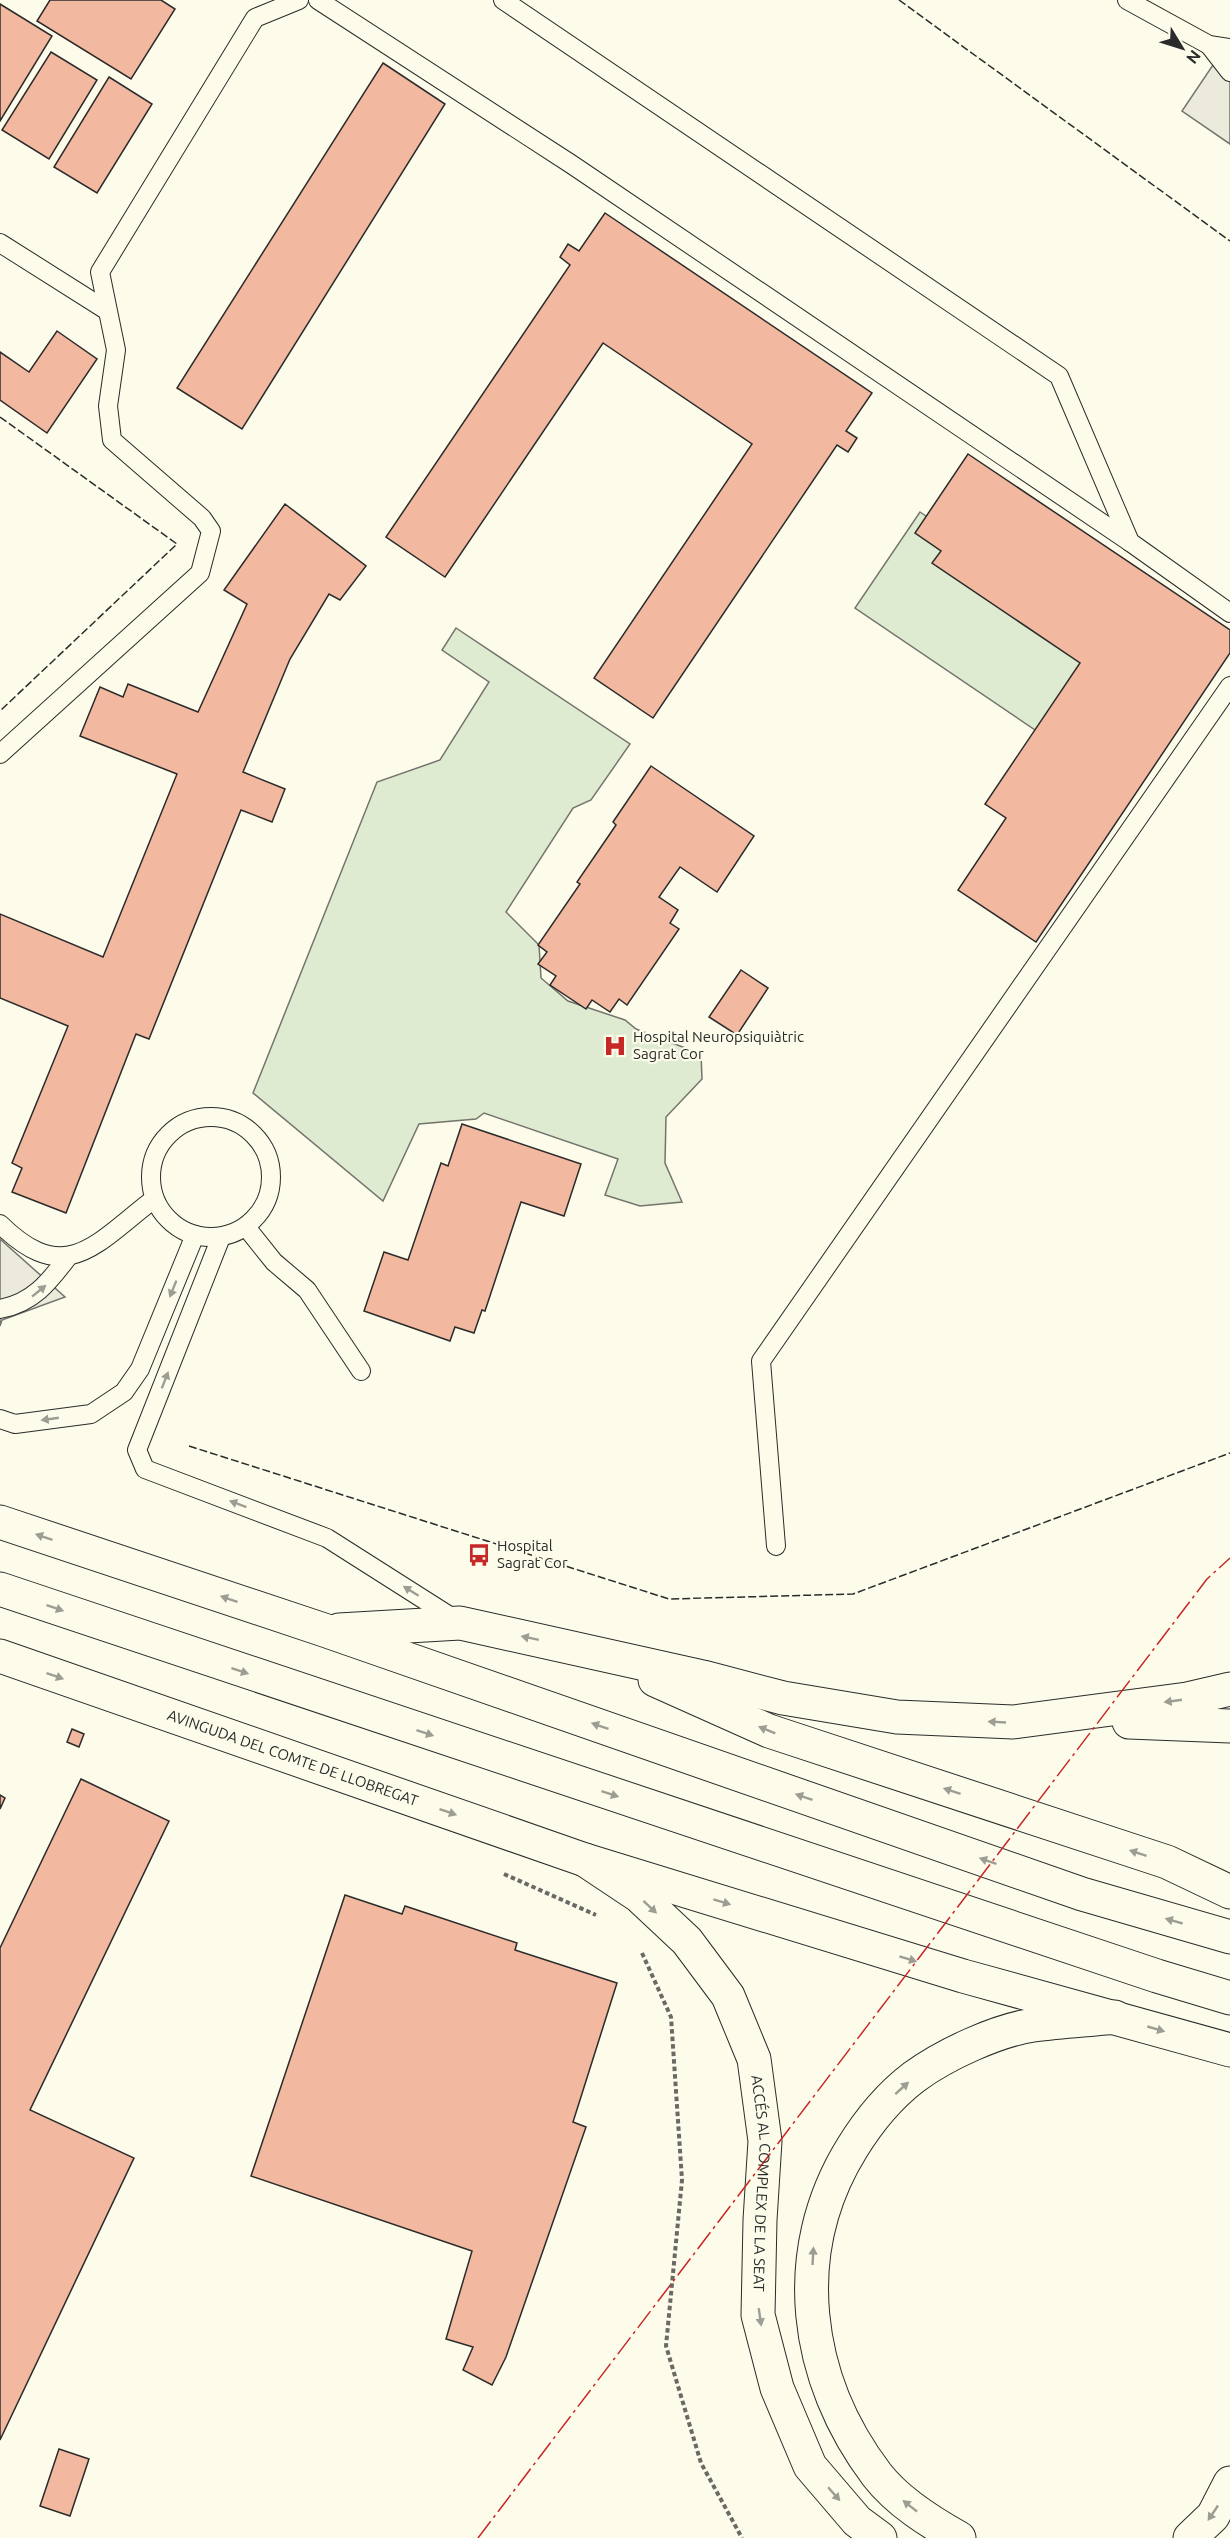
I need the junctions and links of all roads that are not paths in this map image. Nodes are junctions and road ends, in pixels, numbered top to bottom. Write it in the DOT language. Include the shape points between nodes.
graph roads {
  1 [pos="263,0"];
  2 [pos="299,0"];
  3 [pos="318,0"];
  4 [pos="503,0"];
  5 [pos="1127,0"];
  6 [pos="255,18"];
  7 [pos="1209,45"];
  8 [pos="1230,48"];
  9 [pos="1230,72"];
  10 [pos="0,243"];
  11 [pos="106,310"];
  12 [pos="1130,542"];
  13 [pos="1230,613"];
  14 [pos="1230,686"];
  15 [pos="0,753"];
  16 [pos="154,1199"];
  17 [pos="0,1224"];
  18 [pos="246,1227"];
  19 [pos="195,1235"];
  20 [pos="221,1237"];
  21 [pos="68,1257"];
  22 [pos="0,1309"];
  23 [pos="361,1371"];
  24 [pos="0,1419"];
  25 [pos="0,1522"];
  26 [pos="776,1546"];
  27 [pos="0,1589"];
  28 [pos="460,1623"];
  29 [pos="324,1630"];
  30 [pos="587,1650"];
  31 [pos="0,1656"];
  32 [pos="1230,1689"];
  33 [pos="1055,1717"];
  34 [pos="1230,1726"];
  35 [pos="585,1860"];
  36 [pos="1230,1892"];
  37 [pos="1230,1937"];
  38 [pos="1230,1998"];
  39 [pos="1115,2017"];
  40 [pos="1230,2050"];
  41 [pos="1230,2483"];
  42 [pos="880,2538"];
  43 [pos="959,2538"];
  44 [pos="1190,2538"];
  1 -- 6 [label="lane"];
  2 -- 6 [label="lane"];
  3 -- 12 [label="lane" via="571,164"];
  4 -- 12 [label="lane" via="1059,376"];
  5 -- 7 [label="lane"];
  6 -- 11 [label="lane" via="100,272"];
  7 -- 8 [label="lane"];
  7 -- 9 [label="lane"];
  10 -- 11 [label="lane"];
  11 -- 15 [label="lane" via="116,350 108,406 112,440 202,518 211,531 200,573"];
  12 -- 13 [label="lane"];
  14 -- 26 [label="lane" via="761,1361"];
  16 -- 18 [label="lane" via="150,1172 159,1147 177,1127 201,1116 229,1118 252,1131 268,1154 272,1180 264,1206"];
  16 -- 19 [label="lane" via="170,1222"];
  16 -- 21 [label="lane" via="89,1249"];
  17 -- 21 [label="lane" via="16,1240 47,1257"];
  18 -- 20 [label="lane"];
  18 -- 23 [label="lane" via="274,1262 307,1290"];
  19 -- 20 [label="lane"];
  19 -- 24 [label="lane, one-way" via="140,1369 124,1392 91,1413 15,1424"];
  28 -- 20 [label="lane, one-way" via="327,1538 145,1469 137,1450"];
  22 -- 21 [label="lane, one-way" via="16,1306 43,1290"];
  29 -- 25 [label="main road, one-way"];
  27 -- 38 [label="main road, one-way"];
  28 -- 29 [label="main road"];
  30 -- 28 [label="main road, one-way"];
  37 -- 29 [label="main road, one-way" via="1082,1894"];
  33 -- 30 [label="main road, one-way" via="1012,1722 897,1717 783,1698"];
  36 -- 30 [label="main road, one-way" via="1167,1862 769,1731"];
  31 -- 35 [label="main road, AVINGUDA DEL COMTE DE LLOBREGAT, one-way"];
  32 -- 33 [label="main road, one-way" via="1187,1699"];
  33 -- 34 [label="main road"];
  35 -- 39 [label="main road, one-way" via="963,1976"];
  35 -- 42 [label="main road, ACCÉS AL COMPLEX DE LA SEAT, one-way" via="639,1896 687,1941 729,1996 754,2059 765,2141 758,2315 777,2388 810,2466 858,2521"];
  39 -- 40 [label="main road, one-way"];
  43 -- 39 [label="main road, one-way" via="936,2526 878,2476 838,2411 819,2352 811,2295 813,2242 823,2206 836,2174 861,2133 886,2102 914,2077 962,2048 1031,2025"];
  41 -- 44 [label="main road, one-way" via="1213,2516"];
}
